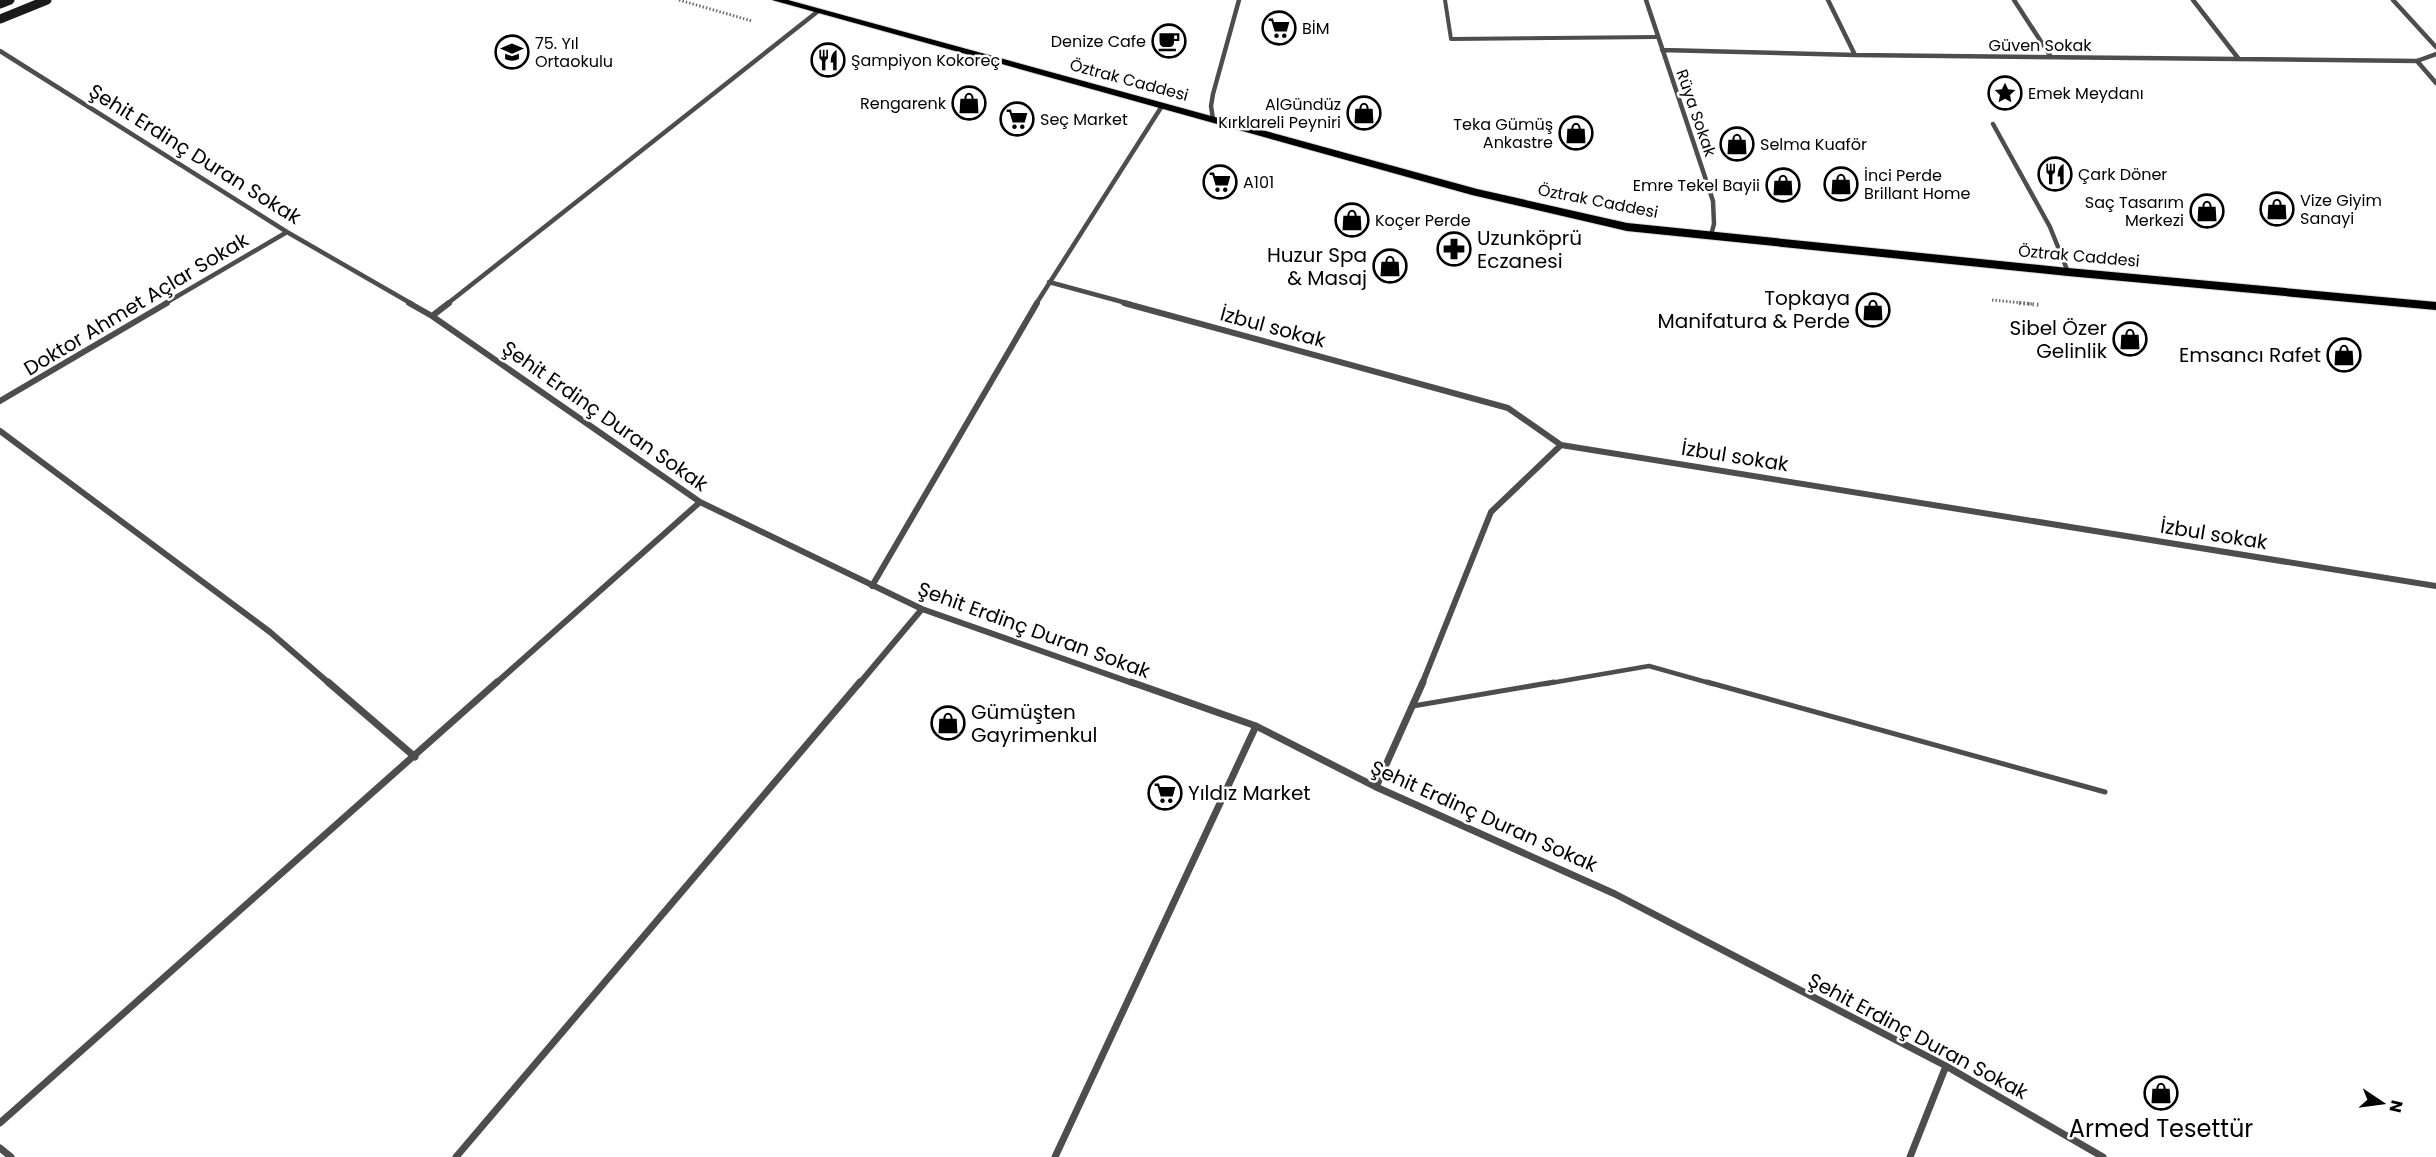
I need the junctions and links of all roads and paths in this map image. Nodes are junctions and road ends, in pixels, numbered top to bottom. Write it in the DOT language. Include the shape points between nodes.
graph roads {
  1 [pos="10,0"];
  2 [pos="47,0"];
  3 [pos="777,0"];
  4 [pos="1239,0"];
  5 [pos="1445,0"];
  6 [pos="1646,0"];
  7 [pos="1828,0"];
  8 [pos="2014,0"];
  9 [pos="2193,0"];
  10 [pos="2393,0"];
  11 [pos="0,4"];
  12 [pos="817,12"];
  13 [pos="0,19"];
  14 [pos="1658,37"];
  15 [pos="2436,46"];
  16 [pos="1662,50"];
  17 [pos="0,51"];
  18 [pos="2436,54"];
  19 [pos="1855,55"];
  20 [pos="2051,57"];
  21 [pos="2238,58"];
  22 [pos="2417,61"];
  23 [pos="2436,83"];
  24 [pos="1162,106"];
  25 [pos="1213,120"];
  26 [pos="1993,124"];
  27 [pos="286,232"];
  28 [pos="1711,235"];
  29 [pos="2068,272"];
  30 [pos="1049,282"];
  31 [pos="2436,306"];
  32 [pos="432,316"];
  33 [pos="0,401"];
  34 [pos="0,431"];
  35 [pos="1561,445"];
  36 [pos="699,502"];
  37 [pos="872,586"];
  38 [pos="2436,586"];
  39 [pos="922,609"];
  40 [pos="1413,706"];
  41 [pos="1256,726"];
  42 [pos="414,757"];
  43 [pos="1376,787"];
  44 [pos="2105,792"];
  45 [pos="1946,1066"];
  46 [pos="0,1123"];
  47 [pos="0,1148"];
  48 [pos="11,1157"];
  49 [pos="456,1157"];
  50 [pos="1055,1157"];
  51 [pos="1910,1157"];
  52 [pos="2103,1157"];
  1 -- 11 [label="main road"];
  2 -- 13 [label="main road"];
  3 -- 12 [label="main road, Öztrak Caddesi"];
  4 -- 25 [label="street" via="1213,94"];
  5 -- 14 [label="lane" via="1451,39"];
  6 -- 14 [label="street, Rüya Sokak"];
  7 -- 19 [label="street"];
  8 -- 20 [label="street"];
  9 -- 21 [label="street"];
  10 -- 15 [label="street"];
  12 -- 24 [label="main road, Öztrak Caddesi"];
  12 -- 32 [label="street"];
  14 -- 16 [label="street, Rüya Sokak"];
  16 -- 19 [label="street, Güven Sokak"];
  16 -- 28 [label="street, Rüya Sokak" via="1713,201"];
  17 -- 27 [label="street, Şehit Erdinç Duran Sokak"];
  18 -- 22 [label="street"];
  19 -- 20 [label="street, Güven Sokak"];
  20 -- 21 [label="street, Güven Sokak"];
  21 -- 22 [label="street, Güven Sokak"];
  22 -- 23 [label="street"];
  24 -- 25 [label="main road, Öztrak Caddesi"];
  24 -- 30 [label="street"];
  25 -- 28 [label="main road, Öztrak Caddesi" via="1488,195 1627,227"];
  26 -- 29 [label="street" via="2050,227"];
  27 -- 32 [label="street, Şehit Erdinç Duran Sokak"];
  27 -- 33 [label="street, Doktor Ahmet Açlar Sokak"];
  28 -- 29 [label="main road, Öztrak Caddesi"];
  29 -- 31 [label="main road, Öztrak Caddesi"];
  30 -- 35 [label="street, İzbul sokak" via="1508,408"];
  30 -- 37 [label="street"];
  32 -- 36 [label="street, Şehit Erdinç Duran Sokak"];
  34 -- 42 [label="street" via="270,632"];
  35 -- 38 [label="street, İzbul sokak"];
  35 -- 40 [label="street" via="1491,512"];
  36 -- 37 [label="street, Şehit Erdinç Duran Sokak"];
  36 -- 42 [label="street"];
  37 -- 39 [label="street, Şehit Erdinç Duran Sokak"];
  39 -- 41 [label="street, Şehit Erdinç Duran Sokak"];
  39 -- 49 [label="street"];
  40 -- 43 [label="street"];
  40 -- 44 [label="lane" via="1649,666"];
  41 -- 43 [label="street, Şehit Erdinç Duran Sokak"];
  41 -- 50 [label="street"];
  42 -- 46 [label="street"];
  43 -- 45 [label="street, Şehit Erdinç Duran Sokak" via="1615,894"];
  45 -- 51 [label="street"];
  45 -- 52 [label="street, Şehit Erdinç Duran Sokak"];
  47 -- 48 [label="street"];
}
